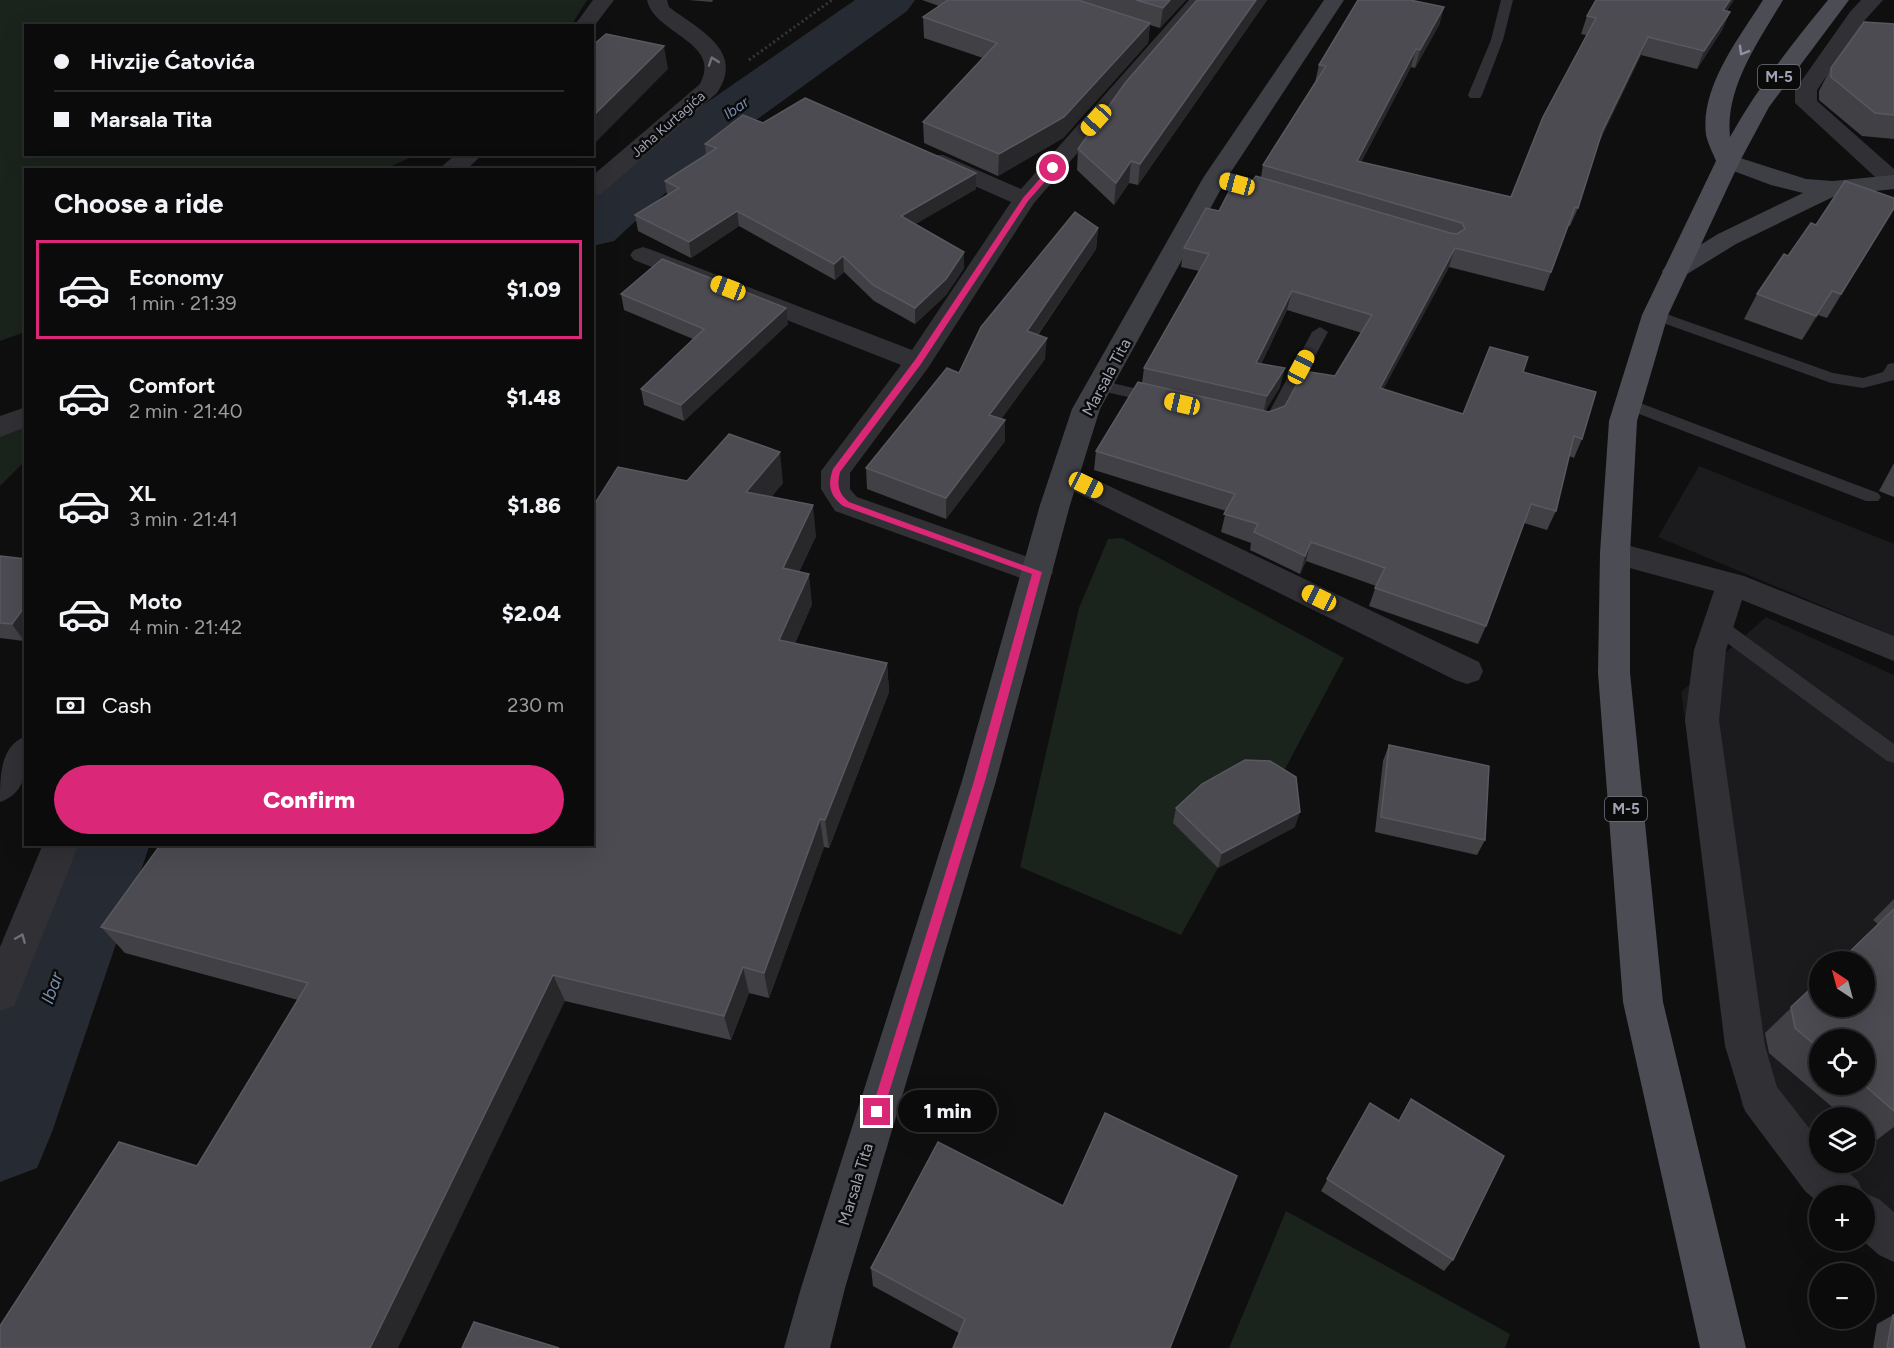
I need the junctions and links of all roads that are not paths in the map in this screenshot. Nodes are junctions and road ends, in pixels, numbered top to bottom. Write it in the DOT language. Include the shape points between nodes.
graph roads {
  1 [pos="604,0"];
  2 [pos="657,0"];
  3 [pos="1200,0"];
  4 [pos="1334,0"];
  5 [pos="1507,0"];
  6 [pos="1773,0"];
  7 [pos="1839,0"];
  8 [pos="1865,8"];
  9 [pos="586,24"];
  10 [pos="1475,95"];
  11 [pos="916,151"];
  12 [pos="469,156"];
  13 [pos="1728,161"];
  14 [pos="453,168"];
  15 [pos="1215,178"];
  16 [pos="1894,182"];
  17 [pos="594,187"];
  18 [pos="1832,188"];
  19 [pos="1269,192"];
  20 [pos="1025,199"];
  21 [pos="643,255"];
  22 [pos="1675,271"];
  23 [pos="1655,315"];
  24 [pos="1320,332"];
  25 [pos="918,362"];
  26 [pos="1894,368"];
  27 [pos="1099,385"];
  28 [pos="1176,403"];
  29 [pos="1627,403"];
  30 [pos="24,417"];
  31 [pos="1242,418"];
  32 [pos="0,427"];
  33 [pos="1065,475"];
  34 [pos="1872,497"];
  35 [pos="1615,553"];
  36 [pos="1037,572"];
  37 [pos="1733,584"];
  38 [pos="1714,624"];
  39 [pos="1894,649"];
  40 [pos="1467,671"];
  41 [pos="24,753"];
  42 [pos="1894,755"];
  43 [pos="0,788"];
  44 [pos="60,846"];
  45 [pos="0,993"];
  46 [pos="1830,1185"];
  47 [pos="1875,1224"];
  48 [pos="1894,1240"];
  49 [pos="807,1348"];
  50 [pos="1723,1348"];
  1 -- 9 [label="street"];
  17 -- 2 [label="street, Jaha Kurtagića, one-way" via="709,88 717,71 715,58 705,44 659,9"];
  3 -- 20 [label="street" via="1156,36"];
  4 -- 15 [label="street, Marsala Tita"];
  5 -- 10 [label="lane" via="1497,40"];
  6 -- 13 [label="main road, one-way" via="1735,66 1718,113 1718,137"];
  7 -- 13 [label="main road, M-5" via="1758,107"];
  8 -- 16 [label="street" via="1806,90 1806,103"];
  11 -- 20 [label="street"];
  12 -- 14 [label="street"];
  13 -- 18 [label="street" via="1784,181"];
  13 -- 22 [label="main road, M-5"];
  15 -- 19 [label="lane"];
  15 -- 27 [label="street, Marsala Tita"];
  16 -- 18 [label="street"];
  18 -- 22 [label="street" via="1727,239"];
  20 -- 25 [label="street"];
  21 -- 25 [label="street"];
  22 -- 23 [label="main road, M-5"];
  23 -- 26 [label="lane" via="1831,378 1863,383 1889,376"];
  23 -- 29 [label="main road, M-5"];
  24 -- 31 [label="lane" via="1273,420 1264,423"];
  25 -- 36 [label="street" via="836,471 833,486 838,498"];
  27 -- 28 [label="lane"];
  27 -- 33 [label="street, Marsala Tita" via="1086,409"];
  29 -- 34 [label="lane"];
  29 -- 35 [label="main road, M-5"];
  30 -- 32 [label="street"];
  33 -- 36 [label="street, Marsala Tita"];
  33 -- 40 [label="street"];
  35 -- 37 [label="street"];
  35 -- 50 [label="main road, M-5" via="1614,673 1643,1002"];
  36 -- 49 [label="street, Marsala Tita" via="980,781"];
  37 -- 38 [label="street"];
  37 -- 39 [label="street"];
  38 -- 42 [label="lane"];
  38 -- 46 [label="street" via="1705,667 1702,720 1745,1046 1759,1097"];
  41 -- 43 [label="street"];
  45 -- 44 [label="street, one-way"];
  47 -- 48 [label="street"];
}
